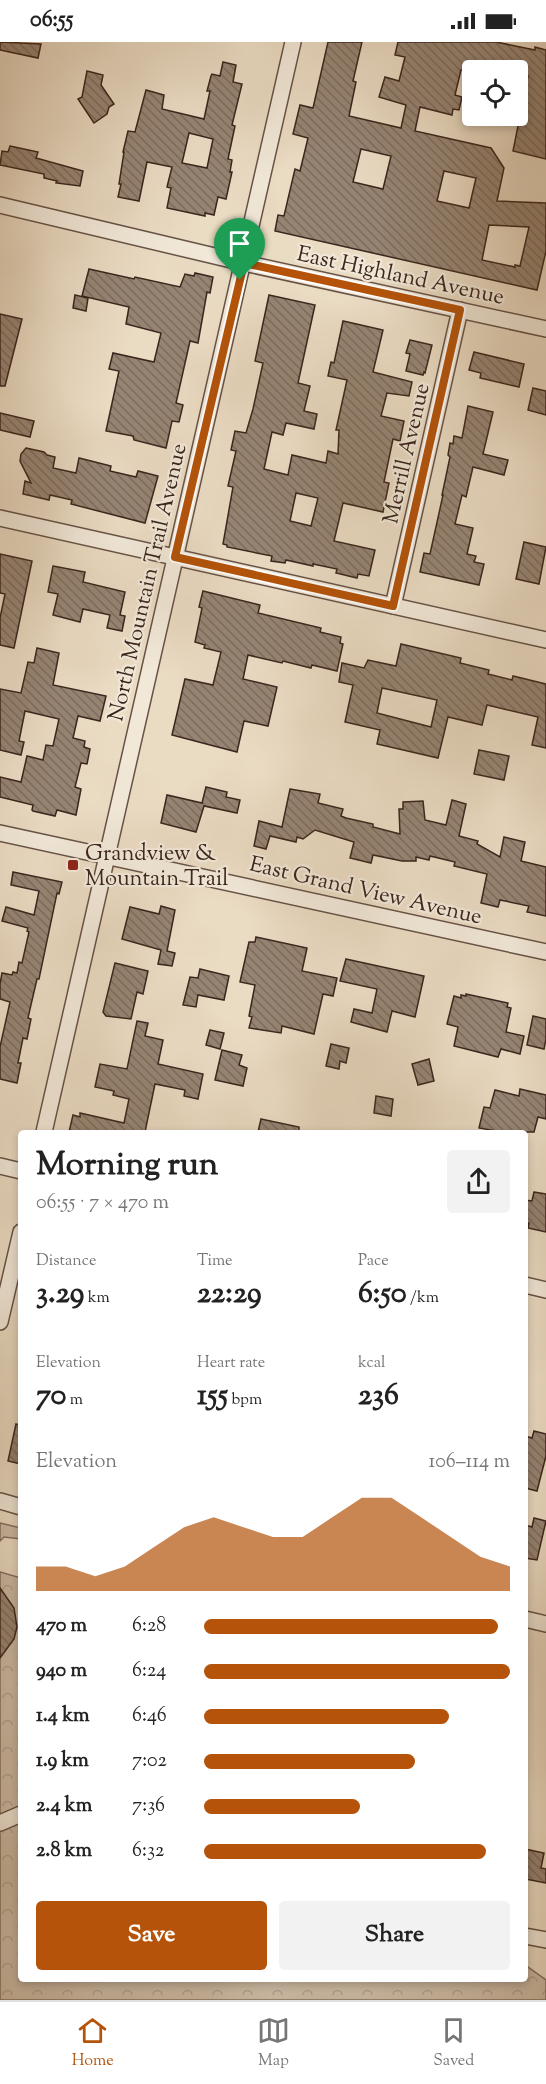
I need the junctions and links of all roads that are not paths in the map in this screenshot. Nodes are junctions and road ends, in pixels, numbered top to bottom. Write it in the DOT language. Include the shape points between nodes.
graph roads {
  1 [pos="293,42"];
  2 [pos="0,205"];
  3 [pos="244,263"];
  4 [pos="460,310"];
  5 [pos="546,329"];
  6 [pos="0,518"];
  7 [pos="175,557"];
  8 [pos="393,606"];
  9 [pos="546,640"];
  10 [pos="0,833"];
  11 [pos="106,856"];
  12 [pos="546,952"];
  13 [pos="44,1130"];
  14 [pos="0,1166"];
  15 [pos="18,1170"];
  16 [pos="18,1245"];
  17 [pos="528,1286"];
  18 [pos="546,1290"];
  19 [pos="0,1322"];
  20 [pos="0,1502"];
  21 [pos="18,1506"];
  22 [pos="528,1620"];
  23 [pos="546,1624"];
  24 [pos="18,1815"];
  25 [pos="0,1822"];
  26 [pos="528,1937"];
  27 [pos="546,1940"];
  1 -- 3 [label="street, North Mountain Trail Avenue"];
  2 -- 3 [label="street, East Highland Avenue"];
  3 -- 4 [label="street, East Highland Avenue"];
  3 -- 7 [label="street, North Mountain Trail Avenue"];
  4 -- 5 [label="street, East Highland Avenue"];
  4 -- 8 [label="street, Merrill Avenue"];
  6 -- 7 [label="street"];
  7 -- 8 [label="street"];
  7 -- 11 [label="street, North Mountain Trail Avenue"];
  8 -- 9 [label="street"];
  10 -- 11 [label="street, East Grand View Avenue"];
  11 -- 12 [label="street, East Grand View Avenue"];
  11 -- 13 [label="street, North Mountain Trail Avenue"];
  14 -- 15 [label="street"];
  16 -- 19 [label="street"];
  17 -- 18 [label="street"];
  20 -- 21 [label="street"];
  22 -- 23 [label="street"];
  24 -- 25 [label="street"];
  26 -- 27 [label="street"];
}
